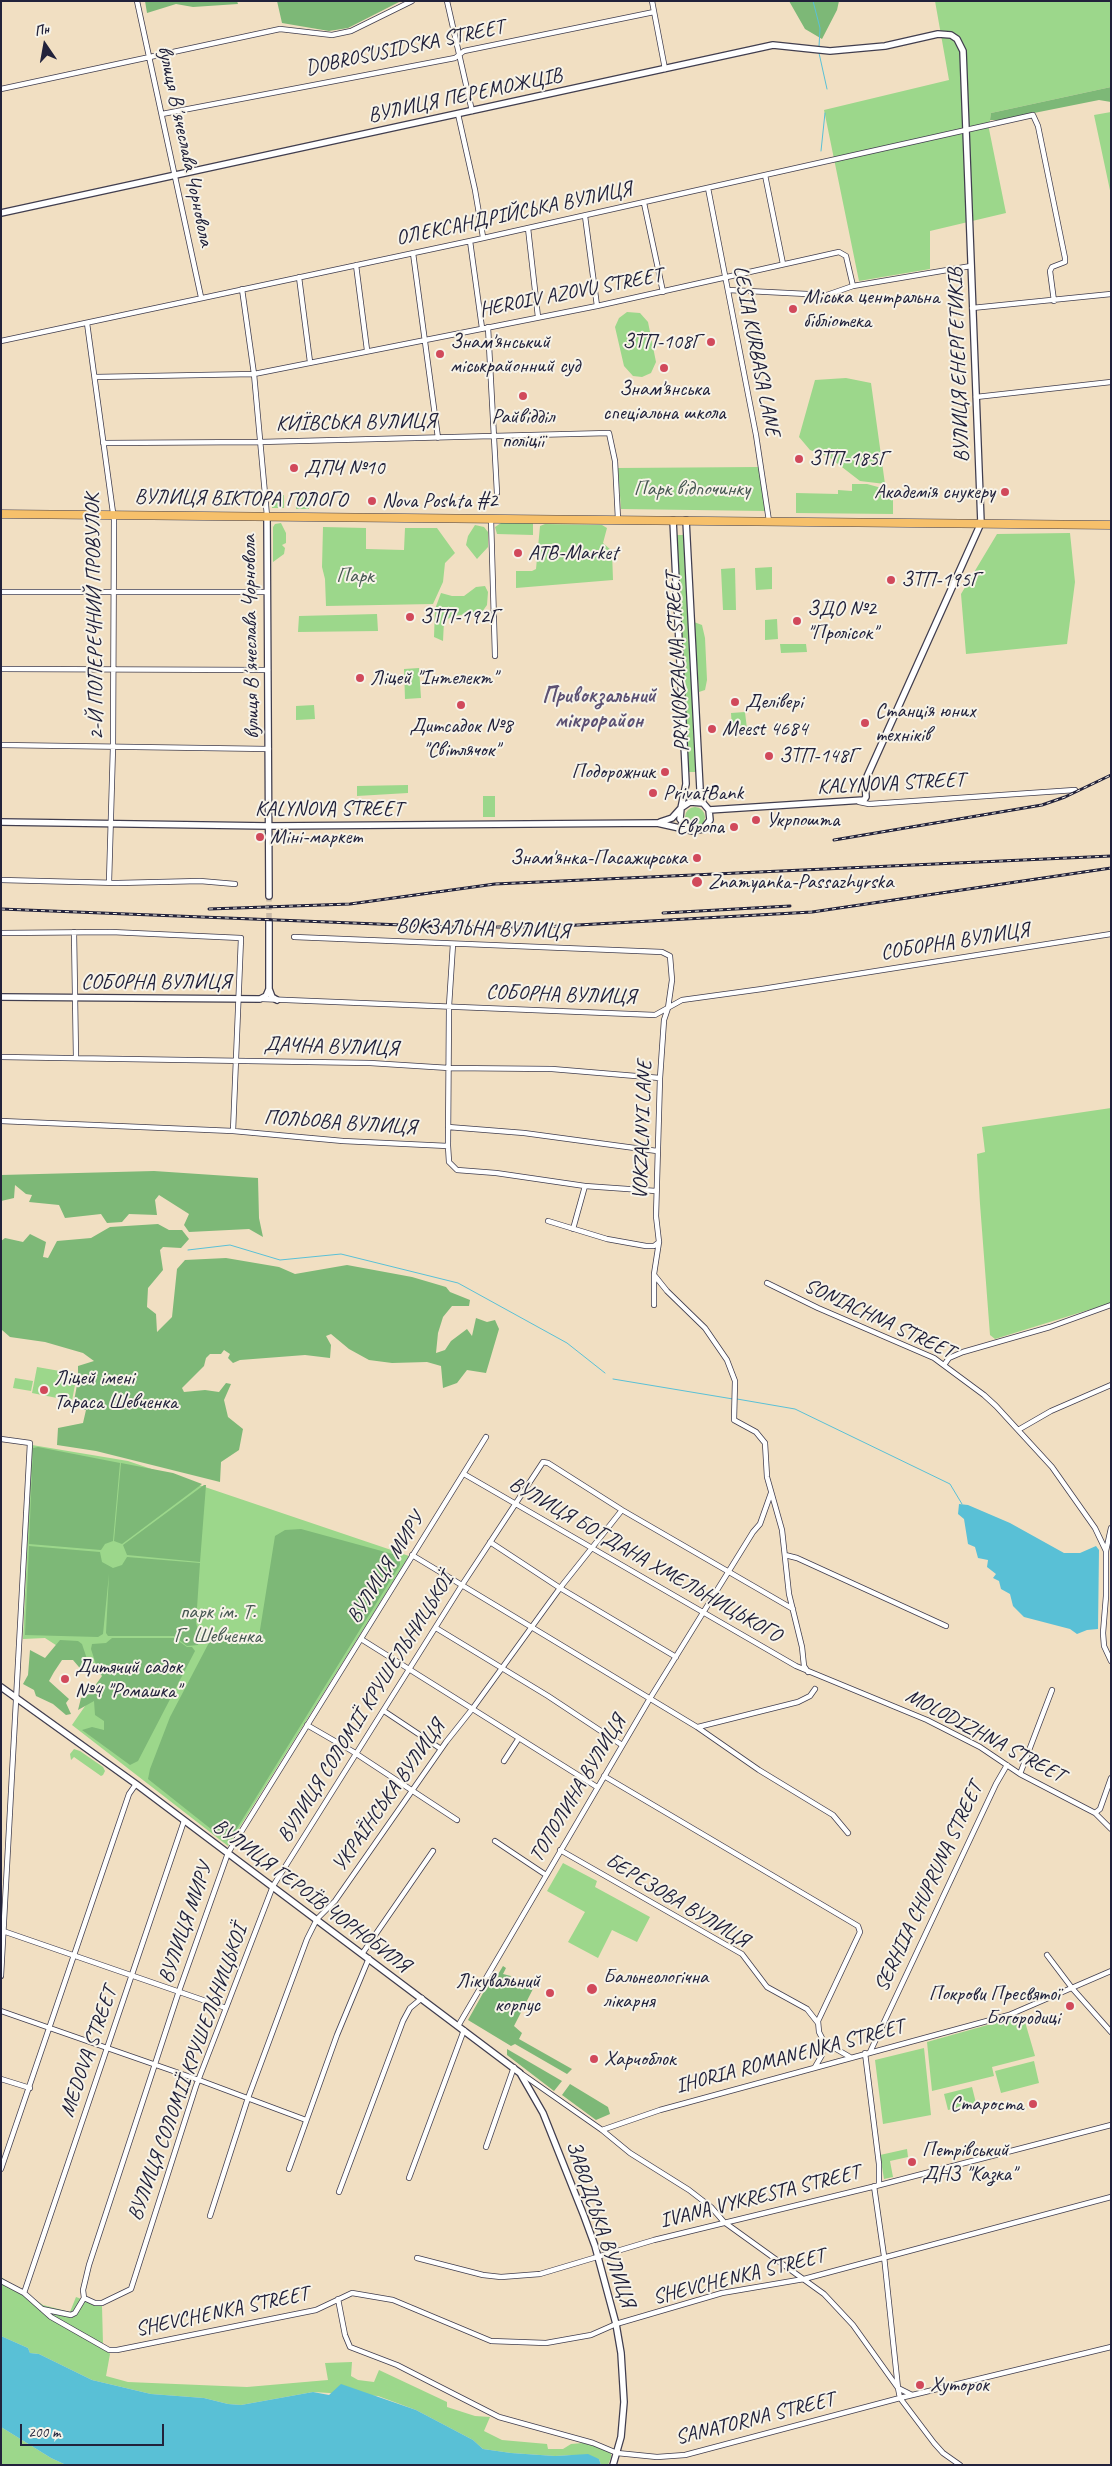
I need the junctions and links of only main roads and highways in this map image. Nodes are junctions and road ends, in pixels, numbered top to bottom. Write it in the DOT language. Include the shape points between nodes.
graph roads {
  1 [pos="1,514"];
  2 [pos="1111,525"];
  1 -- 2 [label="main road, ВУЛИЦЯ ВІКТОРА ГОЛОГО"];
}
